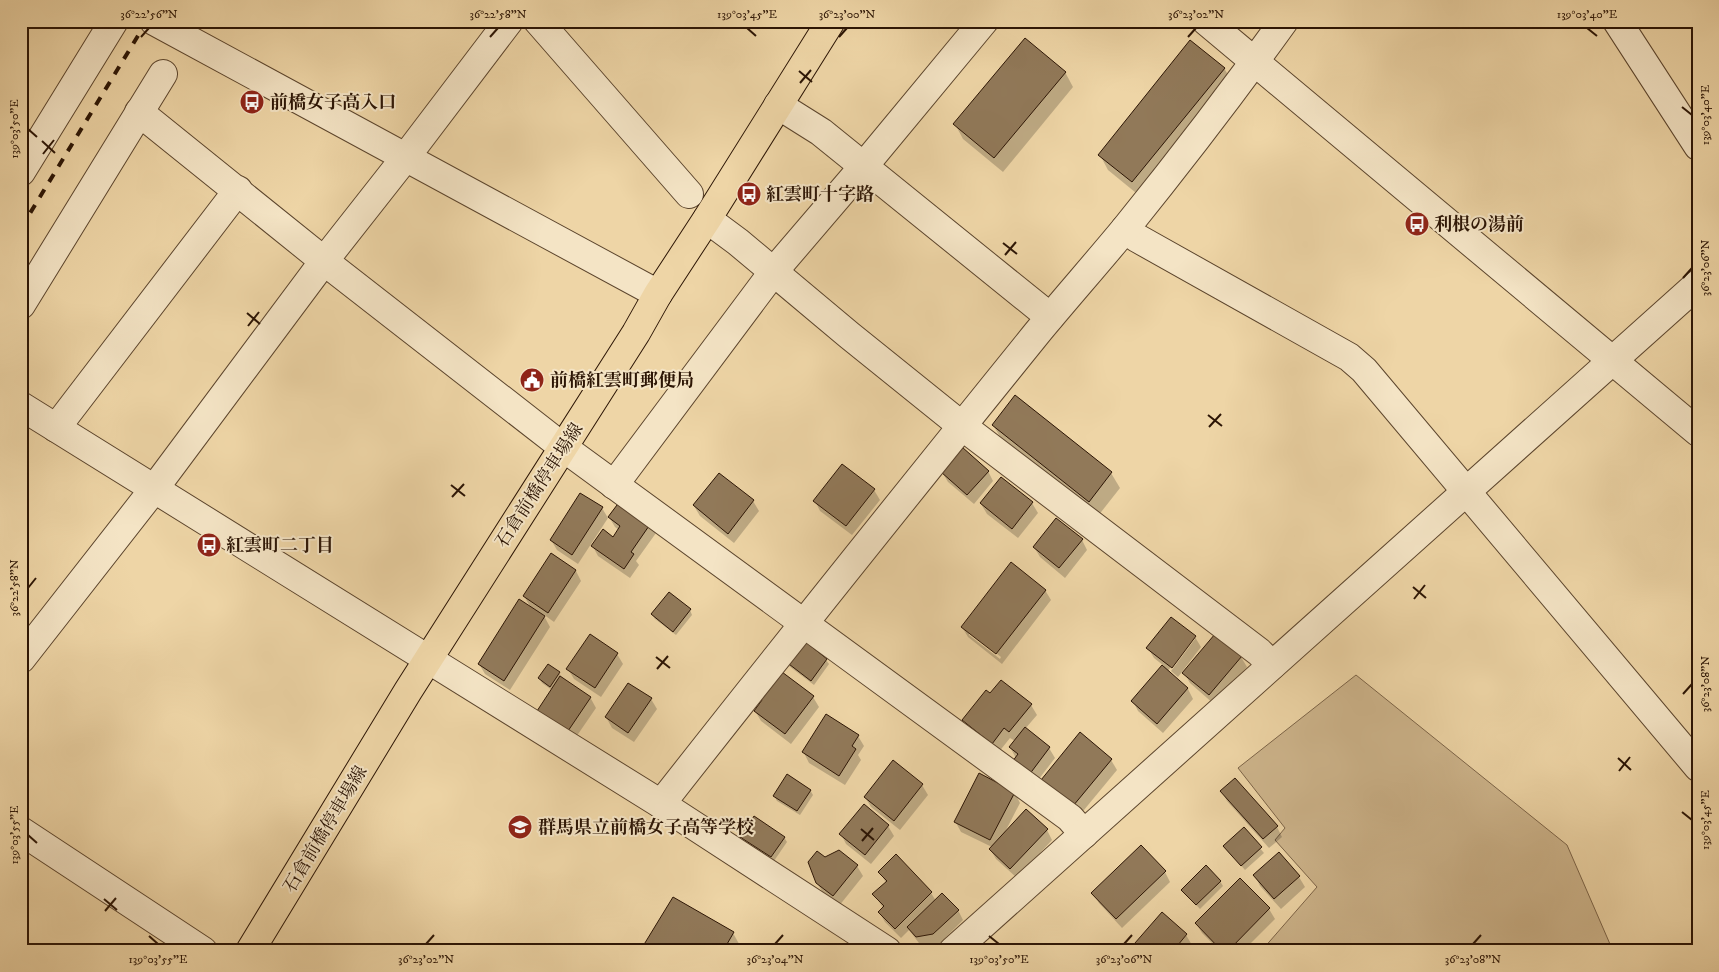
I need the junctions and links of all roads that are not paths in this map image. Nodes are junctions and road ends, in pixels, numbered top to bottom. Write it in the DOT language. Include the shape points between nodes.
graph roads {
  1 [pos="114,21"];
  2 [pos="154,21"];
  3 [pos="509,21"];
  4 [pos="538,21"];
  5 [pos="831,21"];
  6 [pos="984,21"];
  7 [pos="1206,21"];
  8 [pos="1284,21"];
  9 [pos="1617,21"];
  10 [pos="1255,61"];
  11 [pos="163,74"];
  12 [pos="778,104"];
  13 [pos="139,112"];
  14 [pos="1698,146"];
  15 [pos="405,158"];
  16 [pos="863,167"];
  17 [pos="21,172"];
  18 [pos="238,190"];
  19 [pos="689,194"];
  20 [pos="707,220"];
  21 [pos="1125,229"];
  22 [pos="324,261"];
  23 [pos="774,272"];
  24 [pos="1698,284"];
  25 [pos="658,294"];
  26 [pos="21,306"];
  27 [pos="1050,317"];
  28 [pos="1613,360"];
  29 [pos="21,406"];
  30 [pos="962,426"];
  31 [pos="56,428"];
  32 [pos="1698,432"];
  33 [pos="564,448"];
  34 [pos="614,485"];
  35 [pos="154,489"];
  36 [pos="1466,491"];
  37 [pos="802,624"];
  38 [pos="21,659"];
  39 [pos="428,660"];
  40 [pos="1272,664"];
  41 [pos="1698,768"];
  42 [pos="660,804"];
  43 [pos="21,831"];
  44 [pos="1084,834"];
  45 [pos="203,951"];
  46 [pos="250,951"];
  47 [pos="887,951"];
  48 [pos="953,951"];
  1 -- 17 [label="street"];
  2 -- 15 [label="street"];
  3 -- 15 [label="street"];
  4 -- 19 [label="street"];
  5 -- 12 [label="main road, 石倉前橋停車場線"];
  6 -- 16 [label="street"];
  7 -- 10 [label="street"];
  8 -- 10 [label="street"];
  9 -- 14 [label="street"];
  10 -- 21 [label="street"];
  10 -- 28 [label="street"];
  11 -- 13 [label="street"];
  12 -- 16 [label="street"];
  12 -- 20 [label="main road, 石倉前橋停車場線"];
  13 -- 18 [label="street"];
  13 -- 26 [label="street"];
  15 -- 22 [label="street"];
  15 -- 25 [label="street"];
  16 -- 23 [label="street"];
  16 -- 27 [label="street"];
  18 -- 22 [label="street"];
  18 -- 31 [label="street"];
  20 -- 23 [label="street"];
  20 -- 25 [label="main road, 石倉前橋停車場線"];
  21 -- 27 [label="street"];
  21 -- 36 [label="street" via="1349,357 1364,370"];
  22 -- 33 [label="street"];
  22 -- 35 [label="street"];
  23 -- 30 [label="street"];
  23 -- 34 [label="street"];
  24 -- 28 [label="street"];
  25 -- 33 [label="main road, 石倉前橋停車場線"];
  27 -- 30 [label="street"];
  28 -- 32 [label="street"];
  28 -- 36 [label="street"];
  29 -- 31 [label="street"];
  30 -- 37 [label="street"];
  30 -- 40 [label="street"];
  31 -- 35 [label="street"];
  33 -- 34 [label="street"];
  33 -- 39 [label="main road, 石倉前橋停車場線"];
  34 -- 37 [label="street"];
  35 -- 38 [label="street"];
  35 -- 39 [label="street"];
  36 -- 40 [label="street"];
  36 -- 41 [label="street"];
  37 -- 42 [label="street"];
  37 -- 44 [label="street" via="1070,818"];
  39 -- 42 [label="street"];
  39 -- 46 [label="main road, 石倉前橋停車場線"];
  40 -- 44 [label="street"];
  42 -- 47 [label="street"];
  43 -- 45 [label="street"];
  44 -- 48 [label="street"];
}
